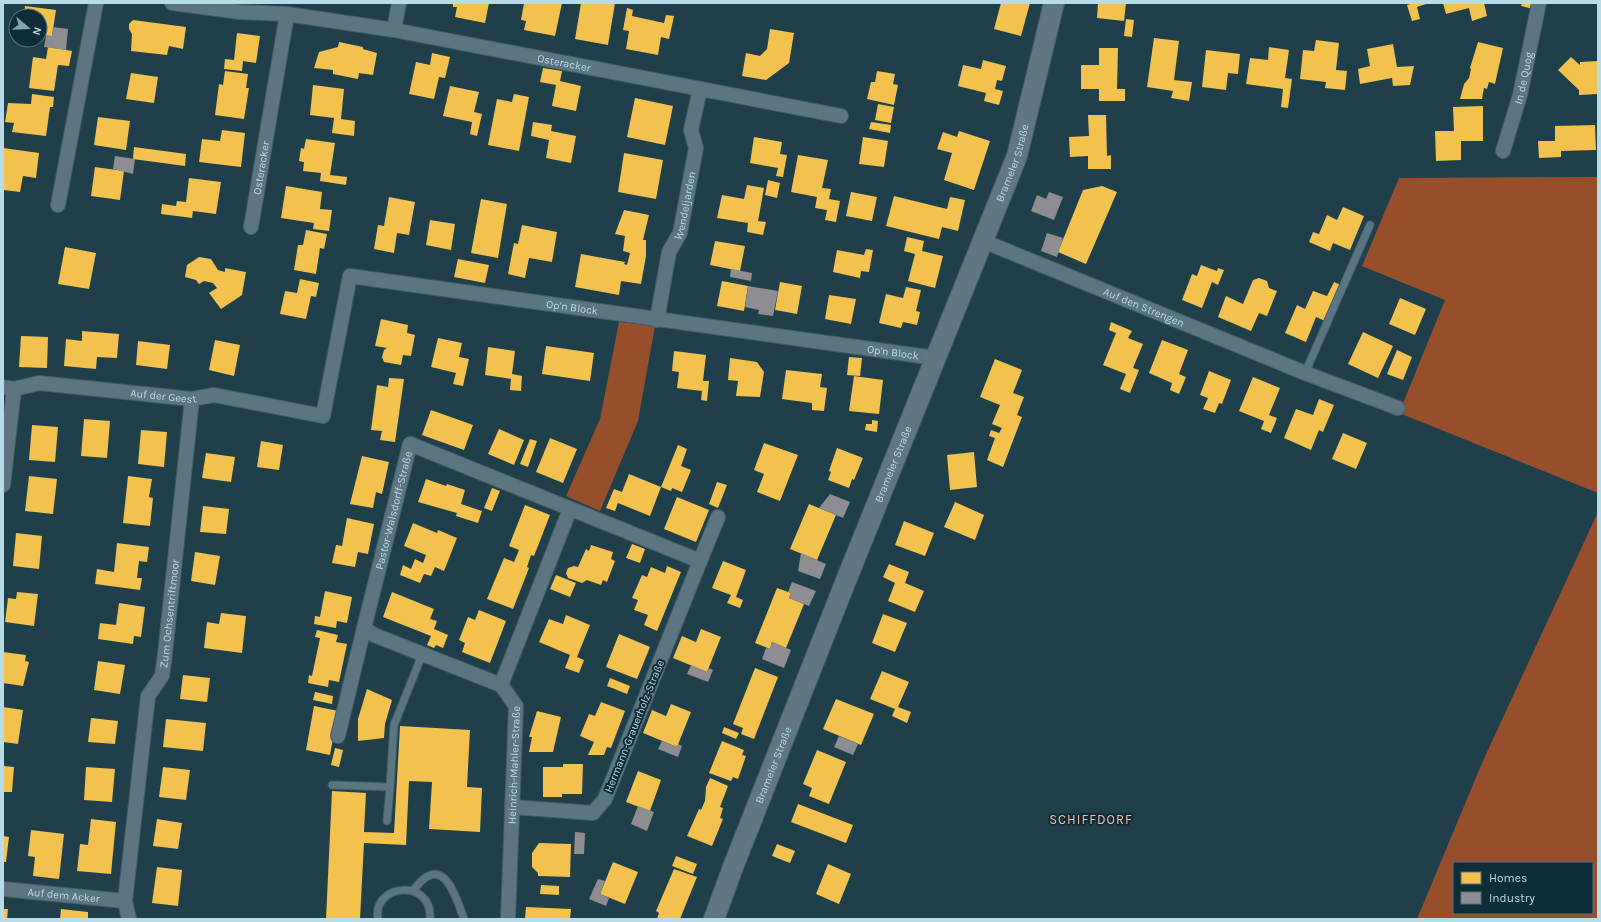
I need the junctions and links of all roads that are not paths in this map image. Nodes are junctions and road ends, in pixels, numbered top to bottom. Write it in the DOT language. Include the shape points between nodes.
graph roads {
  1 [pos="96,3"];
  2 [pos="172,3"];
  3 [pos="399,3"];
  4 [pos="1054,3"];
  5 [pos="1539,3"];
  6 [pos="288,14"];
  7 [pos="394,30"];
  8 [pos="700,89"];
  9 [pos="841,116"];
  10 [pos="1504,152"];
  11 [pos="58,205"];
  12 [pos="1370,225"];
  13 [pos="251,227"];
  14 [pos="982,241"];
  15 [pos="657,320"];
  16 [pos="935,358"];
  17 [pos="1305,373"];
  18 [pos="8,388"];
  19 [pos="192,399"];
  20 [pos="1398,408"];
  21 [pos="323,416"];
  22 [pos="3,485"];
  23 [pos="570,509"];
  24 [pos="718,517"];
  25 [pos="700,561"];
  26 [pos="364,628"];
  27 [pos="422,655"];
  28 [pos="501,685"];
  29 [pos="338,736"];
  30 [pos="332,785"];
  31 [pos="390,787"];
  32 [pos="512,807"];
  33 [pos="387,821"];
  34 [pos="3,889"];
  35 [pos="413,890"];
  36 [pos="125,901"];
  37 [pos="129,919"];
  38 [pos="378,919"];
  39 [pos="430,919"];
  40 [pos="464,919"];
  41 [pos="508,919"];
  42 [pos="714,919"];
  1 -- 11 [label="street"];
  2 -- 6 [label="street, Osteracker" via="240,12"];
  3 -- 7 [label="street"];
  4 -- 14 [label="street, Brameler Straße" via="1017,156"];
  5 -- 10 [label="street, In de Quog" via="1520,95"];
  6 -- 7 [label="street, Osteracker"];
  6 -- 13 [label="street, Osteracker"];
  7 -- 8 [label="street, Osteracker"];
  8 -- 9 [label="street, Osteracker"];
  8 -- 15 [label="street, Wendeljarden" via="691,130 696,148 680,233 669,252"];
  12 -- 17 [label="lane"];
  14 -- 16 [label="street, Brameler Straße"];
  14 -- 17 [label="street, Auf den Strengen"];
  15 -- 16 [label="street, Op'n Block"];
  15 -- 21 [label="street, Op'n Block" via="350,276"];
  16 -- 42 [label="street, Brameler Straße"];
  17 -- 20 [label="street, Auf den Strengen"];
  18 -- 19 [label="street, Auf der Geest" via="39,383"];
  18 -- 22 [label="street"];
  19 -- 21 [label="street, Auf der Geest" via="214,395"];
  19 -- 36 [label="street, Zum Ochsentriftmoor" via="165,654 162,676 148,696"];
  23 -- 25 [label="street"];
  23 -- 26 [label="street, Pastor-Walsdorff-Straße" via="410,444"];
  23 -- 28 [label="street"];
  24 -- 25 [label="street, Hermann-Grauerholz-Straße"];
  25 -- 32 [label="street, Hermann-Grauerholz-Straße" via="605,799 594,813"];
  26 -- 27 [label="street" via="374,635"];
  26 -- 29 [label="street, Pastor-Walsdorff-Straße"];
  27 -- 28 [label="street"];
  27 -- 31 [label="lane" via="394,725"];
  28 -- 32 [label="street, Heinrich-Mahler-Straße" via="516,706"];
  30 -- 31 [label="lane"];
  31 -- 33 [label="lane"];
  32 -- 41 [label="street, Heinrich-Mahler-Straße"];
  34 -- 36 [label="street, Auf dem Acker"];
  35 -- 38 [label="lane" via="394,891 386,896 380,906"];
  35 -- 39 [label="lane" via="428,903"];
  35 -- 40 [label="lane" via="428,875 438,875 452,886"];
  36 -- 37 [label="street, Zum Ochsentriftmoor"];
}
